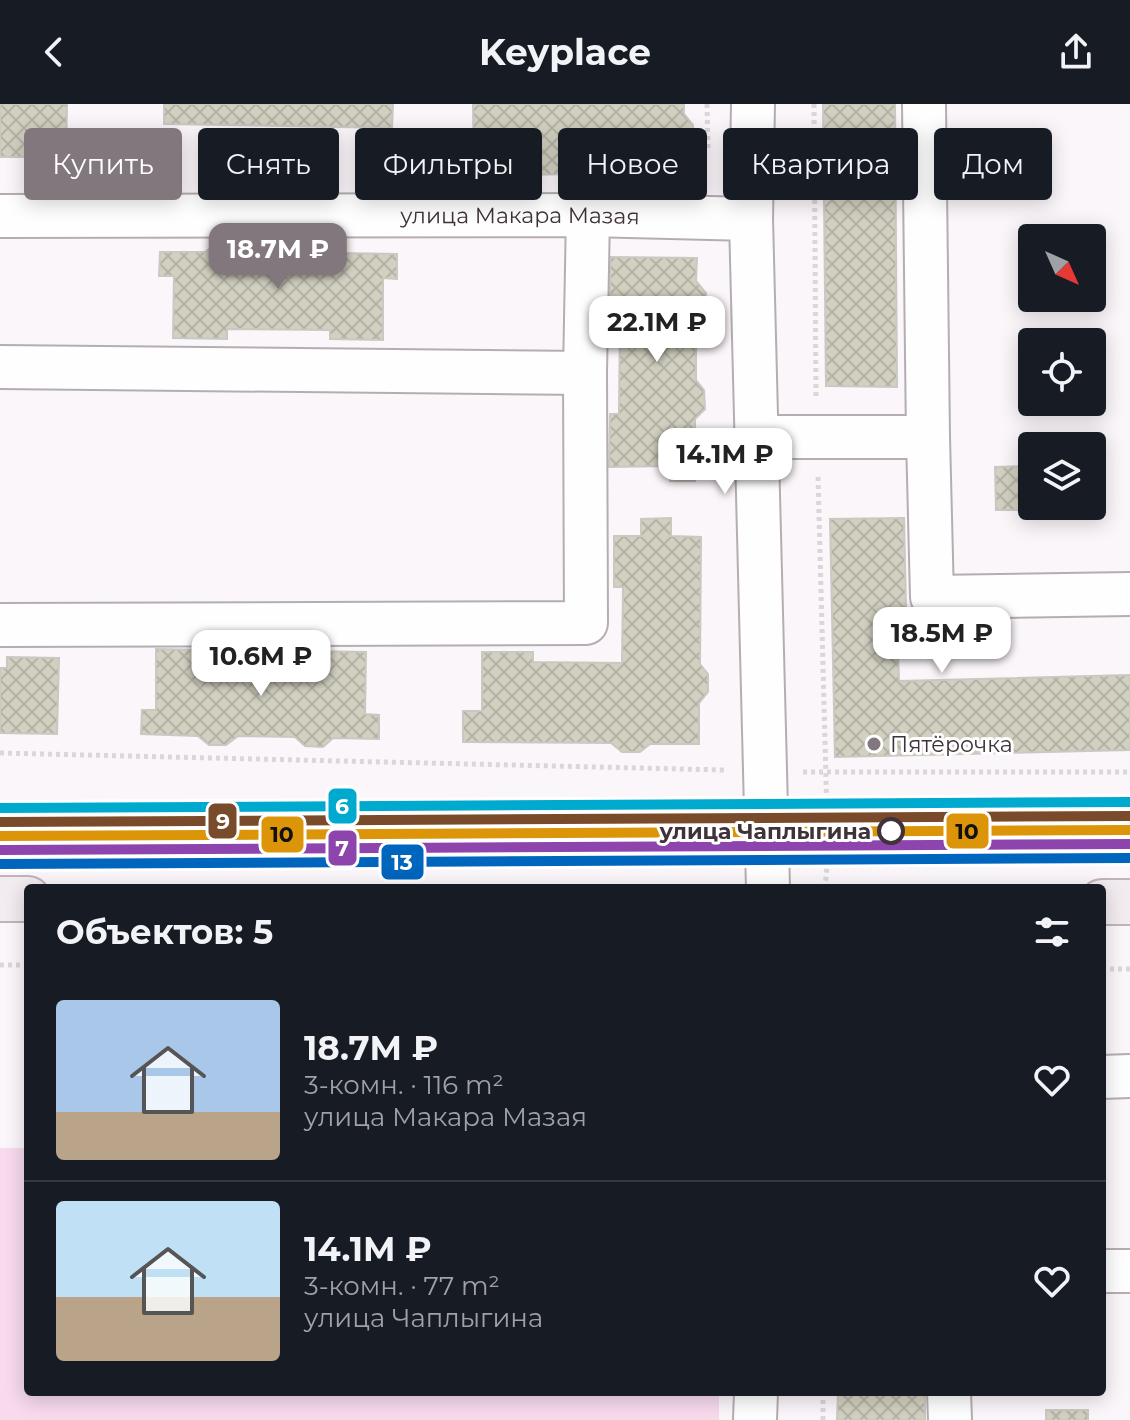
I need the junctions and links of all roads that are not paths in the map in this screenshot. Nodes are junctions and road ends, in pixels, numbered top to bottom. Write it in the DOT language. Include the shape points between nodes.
graph roads {
  1 [pos="753,104"];
  2 [pos="924,104"];
  3 [pos="588,215"];
  4 [pos="0,216"];
  5 [pos="751,219"];
  6 [pos="0,367"];
  7 [pos="585,373"];
  8 [pos="756,437"];
  9 [pos="928,437"];
  10 [pos="1130,594"];
  11 [pos="0,625"];
  12 [pos="768,884"];
  13 [pos="0,899"];
  14 [pos="24,899"];
  15 [pos="1106,902"];
  16 [pos="1130,902"];
  17 [pos="1130,1076"];
  18 [pos="1106,1077"];
  19 [pos="1106,1271"];
  20 [pos="1130,1271"];
  21 [pos="756,1396"];
  22 [pos="949,1396"];
  23 [pos="755,1420"];
  24 [pos="950,1420"];
  1 -- 5 [label="street"];
  2 -- 9 [label="street"];
  3 -- 4 [label="street, улица Макара Мазая"];
  3 -- 5 [label="street, улица Макара Мазая"];
  3 -- 7 [label="street"];
  5 -- 8 [label="street"];
  6 -- 7 [label="street"];
  7 -- 11 [label="street" via="586,623"];
  8 -- 9 [label="street"];
  8 -- 12 [label="street"];
  9 -- 10 [label="street" via="932,597"];
  13 -- 14 [label="main road"];
  15 -- 16 [label="main road"];
  17 -- 18 [label="street"];
  19 -- 20 [label="street"];
  21 -- 23 [label="street"];
  22 -- 24 [label="street"];
}
